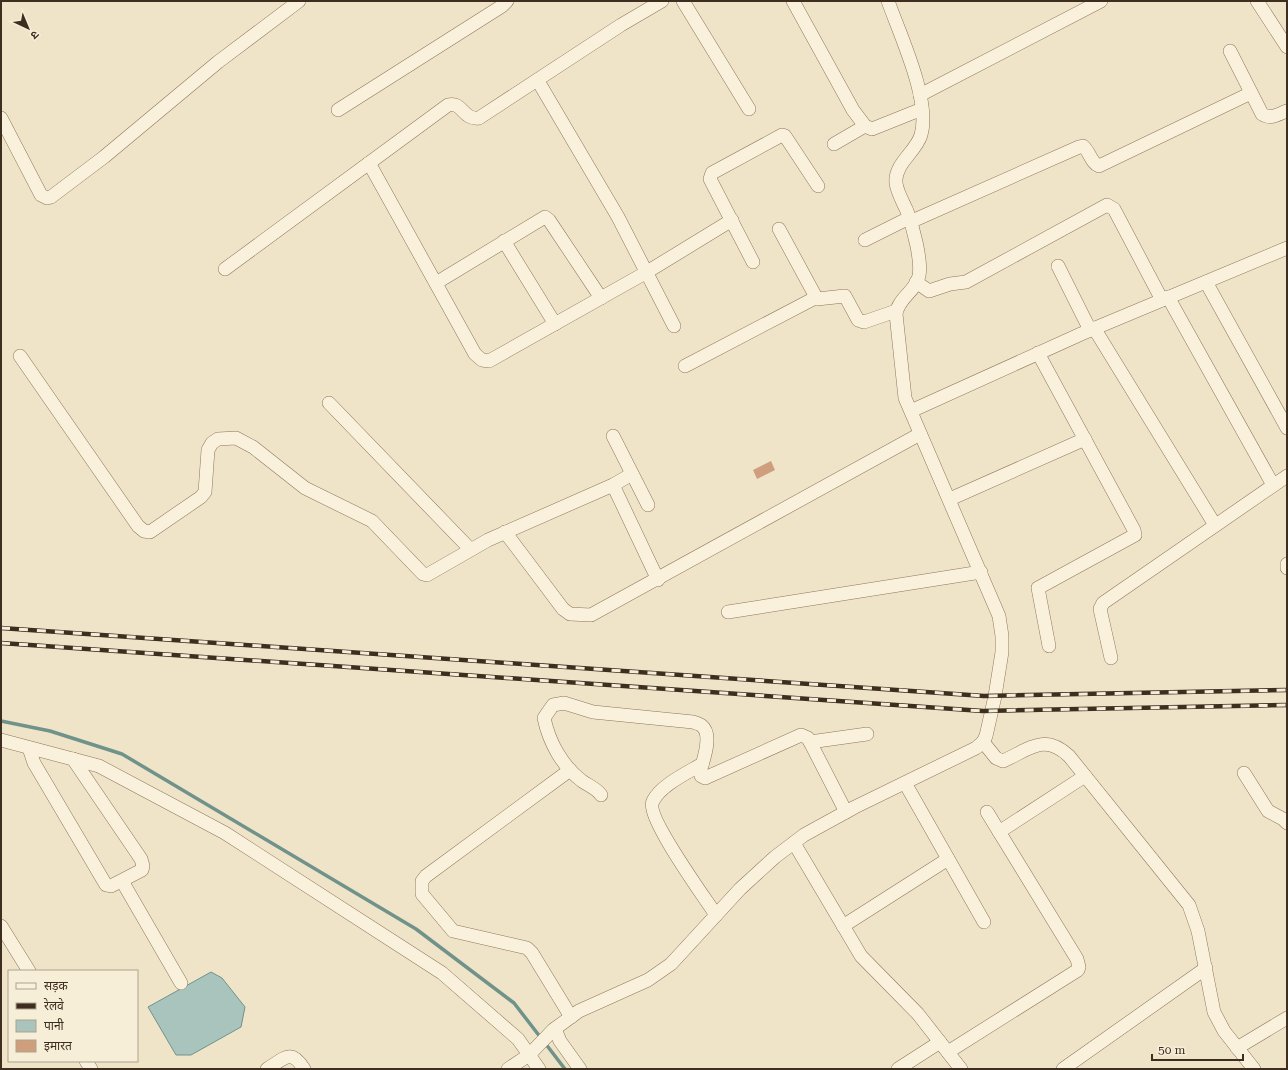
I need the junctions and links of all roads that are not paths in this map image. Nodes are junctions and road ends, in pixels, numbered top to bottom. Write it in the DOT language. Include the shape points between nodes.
graph roads {
  1 [pos="299,1"];
  2 [pos="507,1"];
  3 [pos="662,1"];
  4 [pos="683,1"];
  5 [pos="792,1"];
  6 [pos="888,1"];
  7 [pos="1101,1"];
  8 [pos="1258,1"];
  9 [pos="1287,47"];
  10 [pos="1230,51"];
  11 [pos="538,81"];
  12 [pos="1251,93"];
  13 [pos="920,95"];
  14 [pos="749,109"];
  15 [pos="922,109"];
  16 [pos="338,110"];
  17 [pos="1287,111"];
  18 [pos="1,118"];
  19 [pos="865,126"];
  20 [pos="834,144"];
  21 [pos="369,163"];
  22 [pos="818,186"];
  23 [pos="732,220"];
  24 [pos="910,220"];
  25 [pos="779,230"];
  26 [pos="865,240"];
  27 [pos="504,241"];
  28 [pos="1287,248"];
  29 [pos="753,262"];
  30 [pos="1058,266"];
  31 [pos="225,269"];
  32 [pos="647,272"];
  33 [pos="916,282"];
  34 [pos="1206,282"];
  35 [pos="436,283"];
  36 [pos="601,298"];
  37 [pos="815,298"];
  38 [pos="1165,299"];
  39 [pos="896,311"];
  40 [pos="555,324"];
  41 [pos="674,326"];
  42 [pos="1092,329"];
  43 [pos="1038,353"];
  44 [pos="20,356"];
  45 [pos="685,366"];
  46 [pos="329,403"];
  47 [pos="910,411"];
  48 [pos="1287,428"];
  49 [pos="920,434"];
  50 [pos="613,436"];
  51 [pos="1085,439"];
  52 [pos="632,474"];
  53 [pos="1287,476"];
  54 [pos="613,485"];
  55 [pos="1273,486"];
  56 [pos="950,500"];
  57 [pos="648,505"];
  58 [pos="1215,525"];
  59 [pos="505,532"];
  60 [pos="470,549"];
  61 [pos="1287,564"];
  62 [pos="1287,568"];
  63 [pos="981,572"];
  64 [pos="658,580"];
  65 [pos="728,612"];
  66 [pos="1049,646"];
  67 [pos="1111,658"];
  68 [pos="867,734"];
  69 [pos="1,740"];
  70 [pos="810,742"];
  71 [pos="983,742"];
  72 [pos="29,748"];
  73 [pos="73,759"];
  74 [pos="702,764"];
  75 [pos="570,770"];
  76 [pos="1244,773"];
  77 [pos="1085,776"];
  78 [pos="904,783"];
  79 [pos="601,795"];
  80 [pos="846,812"];
  81 [pos="987,812"];
  82 [pos="1287,823"];
  83 [pos="999,832"];
  84 [pos="794,843"];
  85 [pos="948,859"];
  86 [pos="122,881"];
  87 [pos="716,915"];
  88 [pos="984,922"];
  89 [pos="1,926"];
  90 [pos="843,926"];
  91 [pos="1206,968"];
  92 [pos="28,970"];
  93 [pos="181,983"];
  94 [pos="571,1017"];
  95 [pos="1287,1018"];
  96 [pos="554,1030"];
  97 [pos="944,1047"];
  98 [pos="1236,1048"];
  99 [pos="533,1051"];
  100 [pos="267,1069"];
  101 [pos="304,1069"];
  102 [pos="508,1069"];
  103 [pos="539,1069"];
  104 [pos="580,1069"];
  105 [pos="898,1069"];
  106 [pos="961,1069"];
  107 [pos="1063,1069"];
  108 [pos="1254,1069"];
  1 -- 18 [label="street" via="218,62 51,197 47,198 42,194"];
  2 -- 16 [label="street"];
  3 -- 11 [label="street" via="621,25"];
  4 -- 14 [label="street"];
  5 -- 19 [label="street" via="849,104"];
  6 -- 13 [label="street"];
  7 -- 13 [label="street"];
  8 -- 9 [label="street"];
  10 -- 12 [label="street"];
  11 -- 21 [label="street" via="479,118 472,119 458,106 448,105"];
  11 -- 32 [label="street" via="608,199"];
  12 -- 17 [label="street" via="1262,114 1267,117"];
  12 -- 24 [label="street" via="1099,166 1083,146"];
  13 -- 15 [label="street"];
  15 -- 19 [label="street" via="872,129"];
  15 -- 24 [label="street" via="920,135 896,177"];
  19 -- 20 [label="street"];
  21 -- 31 [label="street"];
  21 -- 35 [label="street"];
  22 -- 23 [label="street" via="785,136 779,135 710,176"];
  23 -- 29 [label="street"];
  23 -- 32 [label="street"];
  24 -- 26 [label="street"];
  24 -- 33 [label="street" via="920,268"];
  25 -- 37 [label="street"];
  27 -- 35 [label="street"];
  27 -- 36 [label="street" via="545,217"];
  27 -- 40 [label="street"];
  28 -- 34 [label="street"];
  30 -- 42 [label="street"];
  32 -- 36 [label="street"];
  32 -- 41 [label="street"];
  33 -- 38 [label="street" via="929,291 966,282 1107,205 1114,209"];
  33 -- 39 [label="street" via="901,300"];
  34 -- 38 [label="street"];
  34 -- 48 [label="street"];
  35 -- 40 [label="street" via="475,354 482,360 489,361"];
  36 -- 40 [label="street"];
  37 -- 39 [label="street" via="820,300 845,296 858,320 864,322"];
  37 -- 45 [label="street"];
  38 -- 42 [label="street"];
  38 -- 55 [label="street"];
  39 -- 47 [label="street" via="904,392"];
  42 -- 43 [label="street"];
  42 -- 58 [label="street"];
  43 -- 47 [label="street"];
  43 -- 51 [label="street"];
  44 -- 60 [label="street" via="138,526 144,531 150,532 201,498 205,492 208,450 212,443 218,438 236,438 252,447 305,488 372,521 423,574 432,573"];
  46 -- 60 [label="street"];
  47 -- 49 [label="street"];
  49 -- 56 [label="street"];
  49 -- 64 [label="street"];
  50 -- 52 [label="street"];
  51 -- 56 [label="street"];
  51 -- 66 [label="street" via="1135,535 1038,588"];
  52 -- 54 [label="street"];
  52 -- 57 [label="street"];
  53 -- 55 [label="street"];
  54 -- 59 [label="street"];
  54 -- 64 [label="street"];
  55 -- 58 [label="street"];
  56 -- 63 [label="street"];
  58 -- 67 [label="street" via="1103,603 1100,609"];
  59 -- 60 [label="street"];
  59 -- 64 [label="street" via="563,609 570,614 596,614"];
  61 -- 62 [label="street"];
  63 -- 65 [label="street"];
  63 -- 71 [label="street" via="999,616 1002,636 995,696"];
  68 -- 70 [label="street"];
  69 -- 72 [label="street"];
  70 -- 74 [label="street" via="801,735 710,777 701,776"];
  70 -- 80 [label="street"];
  71 -- 77 [label="street" via="996,758 1003,761 1039,744 1048,743 1058,747"];
  71 -- 78 [label="street"];
  72 -- 73 [label="street"];
  72 -- 86 [label="street" via="34,763 106,885 111,886"];
  73 -- 86 [label="street" via="141,859 142,870"];
  73 -- 99 [label="street" via="99,766 225,833 442,973"];
  74 -- 75 [label="street" via="707,739 702,726 693,722 593,712 564,703 554,705 544,718 559,756"];
  74 -- 87 [label="street" via="672,783 653,800 652,806 666,839"];
  75 -- 79 [label="street"];
  75 -- 94 [label="street" via="426,876 421,888 426,900 453,931 527,948"];
  76 -- 82 [label="street" via="1268,811"];
  77 -- 83 [label="street"];
  77 -- 91 [label="street" via="1189,905 1195,917"];
  78 -- 80 [label="street"];
  78 -- 85 [label="street"];
  80 -- 84 [label="street"];
  81 -- 83 [label="street"];
  83 -- 97 [label="street" via="1078,959 1078,970"];
  84 -- 87 [label="street" via="740,889"];
  84 -- 90 [label="street"];
  85 -- 88 [label="street"];
  85 -- 90 [label="street"];
  86 -- 93 [label="street"];
  87 -- 94 [label="street" via="683,953 659,973"];
  89 -- 92 [label="street"];
  90 -- 97 [label="street" via="862,956 905,1000"];
  91 -- 98 [label="street" via="1214,1012"];
  91 -- 107 [label="street"];
  94 -- 96 [label="street"];
  95 -- 98 [label="street"];
  96 -- 99 [label="street"];
  96 -- 104 [label="street"];
  97 -- 105 [label="street"];
  97 -- 106 [label="street"];
  98 -- 108 [label="street"];
  99 -- 102 [label="street"];
  99 -- 103 [label="street"];
  100 -- 101 [label="street" via="284,1058 293,1056"];
}
